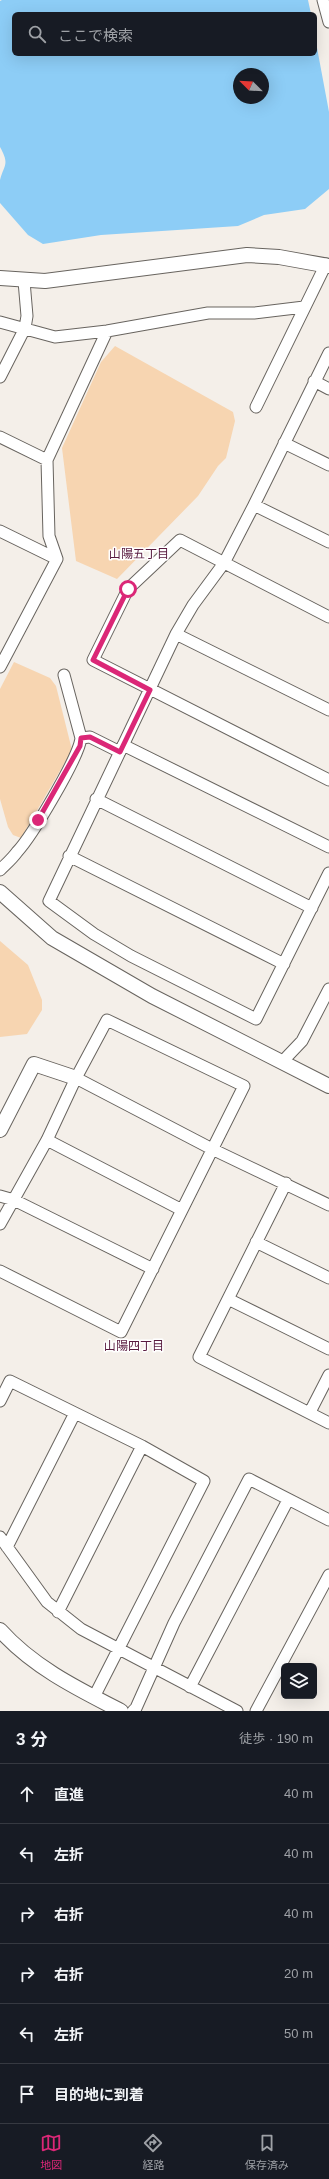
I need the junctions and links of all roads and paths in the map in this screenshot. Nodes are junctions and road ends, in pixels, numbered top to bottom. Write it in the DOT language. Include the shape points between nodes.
graph roads {
  1 [pos="323,0"];
  2 [pos="329,22"];
  3 [pos="327,265"];
  4 [pos="0,278"];
  5 [pos="24,281"];
  6 [pos="304,307"];
  7 [pos="0,322"];
  8 [pos="25,328"];
  9 [pos="107,331"];
  10 [pos="329,353"];
  11 [pos="0,377"];
  12 [pos="314,381"];
  13 [pos="329,389"];
  14 [pos="256,407"];
  15 [pos="0,437"];
  16 [pos="284,443"];
  17 [pos="47,460"];
  18 [pos="329,465"];
  19 [pos="254,505"];
  20 [pos="0,532"];
  21 [pos="329,542"];
  22 [pos="57,559"];
  23 [pos="224,563"];
  24 [pos="329,617"];
  25 [pos="176,634"];
  26 [pos="0,667"];
  27 [pos="64,675"];
  28 [pos="150,690"];
  29 [pos="329,710"];
  30 [pos="81,738"];
  31 [pos="122,748"];
  32 [pos="329,780"];
  33 [pos="96,799"];
  34 [pos="329,847"];
  35 [pos="69,856"];
  36 [pos="0,870"];
  37 [pos="329,873"];
  38 [pos="0,892"];
  39 [pos="312,908"];
  40 [pos="284,964"];
  41 [pos="329,989"];
  42 [pos="282,1062"];
  43 [pos="76,1078"];
  44 [pos="329,1086"];
  45 [pos="0,1130"];
  46 [pos="47,1140"];
  47 [pos="214,1150"];
  48 [pos="286,1183"];
  49 [pos="0,1196"];
  50 [pos="14,1200"];
  51 [pos="329,1205"];
  52 [pos="182,1210"];
  53 [pos="0,1224"];
  54 [pos="256,1242"];
  55 [pos="152,1269"];
  56 [pos="0,1271"];
  57 [pos="329,1278"];
  58 [pos="228,1299"];
  59 [pos="329,1349"];
  60 [pos="329,1375"];
  61 [pos="0,1401"];
  62 [pos="310,1412"];
  63 [pos="75,1413"];
  64 [pos="329,1422"];
  65 [pos="142,1446"];
  66 [pos="288,1500"];
  67 [pos="329,1520"];
  68 [pos="0,1537"];
  69 [pos="7,1547"];
  70 [pos="329,1575"];
  71 [pos="58,1612"];
  72 [pos="0,1630"];
  73 [pos="118,1650"];
  74 [pos="154,1667"];
  75 [pos="190,1687"];
  76 [pos="94,1697"];
  77 [pos="120,1711"];
  78 [pos="133,1711"];
  79 [pos="237,1711"];
  80 [pos="256,1711"];
  1 -- 2 [label="street"];
  3 -- 5 [label="street" via="247,255 45,281"];
  3 -- 6 [label="street"];
  4 -- 5 [label="street"];
  5 -- 8 [label="street" via="27,316"];
  6 -- 9 [label="street" via="254,313 208,313"];
  6 -- 14 [label="street"];
  7 -- 8 [label="street"];
  8 -- 9 [label="street" via="55,337"];
  8 -- 11 [label="street"];
  9 -- 17 [label="street"];
  10 -- 12 [label="street"];
  12 -- 13 [label="street"];
  12 -- 16 [label="street"];
  15 -- 17 [label="street"];
  16 -- 18 [label="street"];
  16 -- 19 [label="street"];
  17 -- 22 [label="street" via="49,536"];
  19 -- 21 [label="street"];
  19 -- 23 [label="street"];
  20 -- 22 [label="street"];
  22 -- 26 [label="street"];
  23 -- 24 [label="street"];
  23 -- 25 [label="street" via="193,605"];
  23 -- 28 [label="street" via="180,540 128,589 93,660"];
  25 -- 28 [label="street"];
  25 -- 29 [label="street"];
  27 -- 30 [label="street"];
  28 -- 31 [label="street"];
  28 -- 32 [label="street"];
  30 -- 31 [label="street" via="90,737"];
  30 -- 36 [label="street" via="80,746 58,788 18,852"];
  31 -- 33 [label="street"];
  31 -- 34 [label="street"];
  33 -- 35 [label="street"];
  33 -- 39 [label="street"];
  35 -- 40 [label="street"];
  35 -- 40 [label="street" via="49,901 94,934 131,956 256,1019"];
  37 -- 39 [label="street"];
  38 -- 42 [label="street" via="52,938 152,996"];
  39 -- 40 [label="street"];
  41 -- 42 [label="street" via="302,1041"];
  42 -- 44 [label="street"];
  43 -- 45 [label="street" via="34,1064"];
  43 -- 46 [label="street"];
  43 -- 47 [label="street"];
  43 -- 47 [label="street" via="107,1020 244,1086"];
  46 -- 50 [label="street"];
  46 -- 52 [label="street"];
  47 -- 48 [label="street"];
  47 -- 52 [label="street"];
  48 -- 51 [label="street"];
  48 -- 54 [label="street"];
  49 -- 50 [label="street"];
  50 -- 53 [label="street"];
  50 -- 55 [label="street"];
  52 -- 55 [label="street"];
  54 -- 57 [label="street"];
  54 -- 58 [label="street"];
  55 -- 56 [label="street" via="121,1332"];
  58 -- 59 [label="street"];
  58 -- 62 [label="street" via="199,1356"];
  60 -- 62 [label="street"];
  61 -- 63 [label="street" via="10,1381"];
  62 -- 64 [label="street"];
  63 -- 65 [label="street"];
  63 -- 69 [label="street"];
  65 -- 71 [label="street"];
  65 -- 73 [label="street" via="204,1481"];
  66 -- 67 [label="street"];
  66 -- 74 [label="street" via="249,1479"];
  66 -- 75 [label="street"];
  68 -- 69 [label="street"];
  69 -- 71 [label="street" via="47,1602"];
  70 -- 80 [label="street"];
  71 -- 73 [label="street" via="81,1629"];
  72 -- 76 [label="street" via="50,1672"];
  73 -- 74 [label="street"];
  73 -- 76 [label="street"];
  74 -- 75 [label="street"];
  74 -- 78 [label="street"];
  75 -- 79 [label="street"];
  76 -- 77 [label="street"];
}
